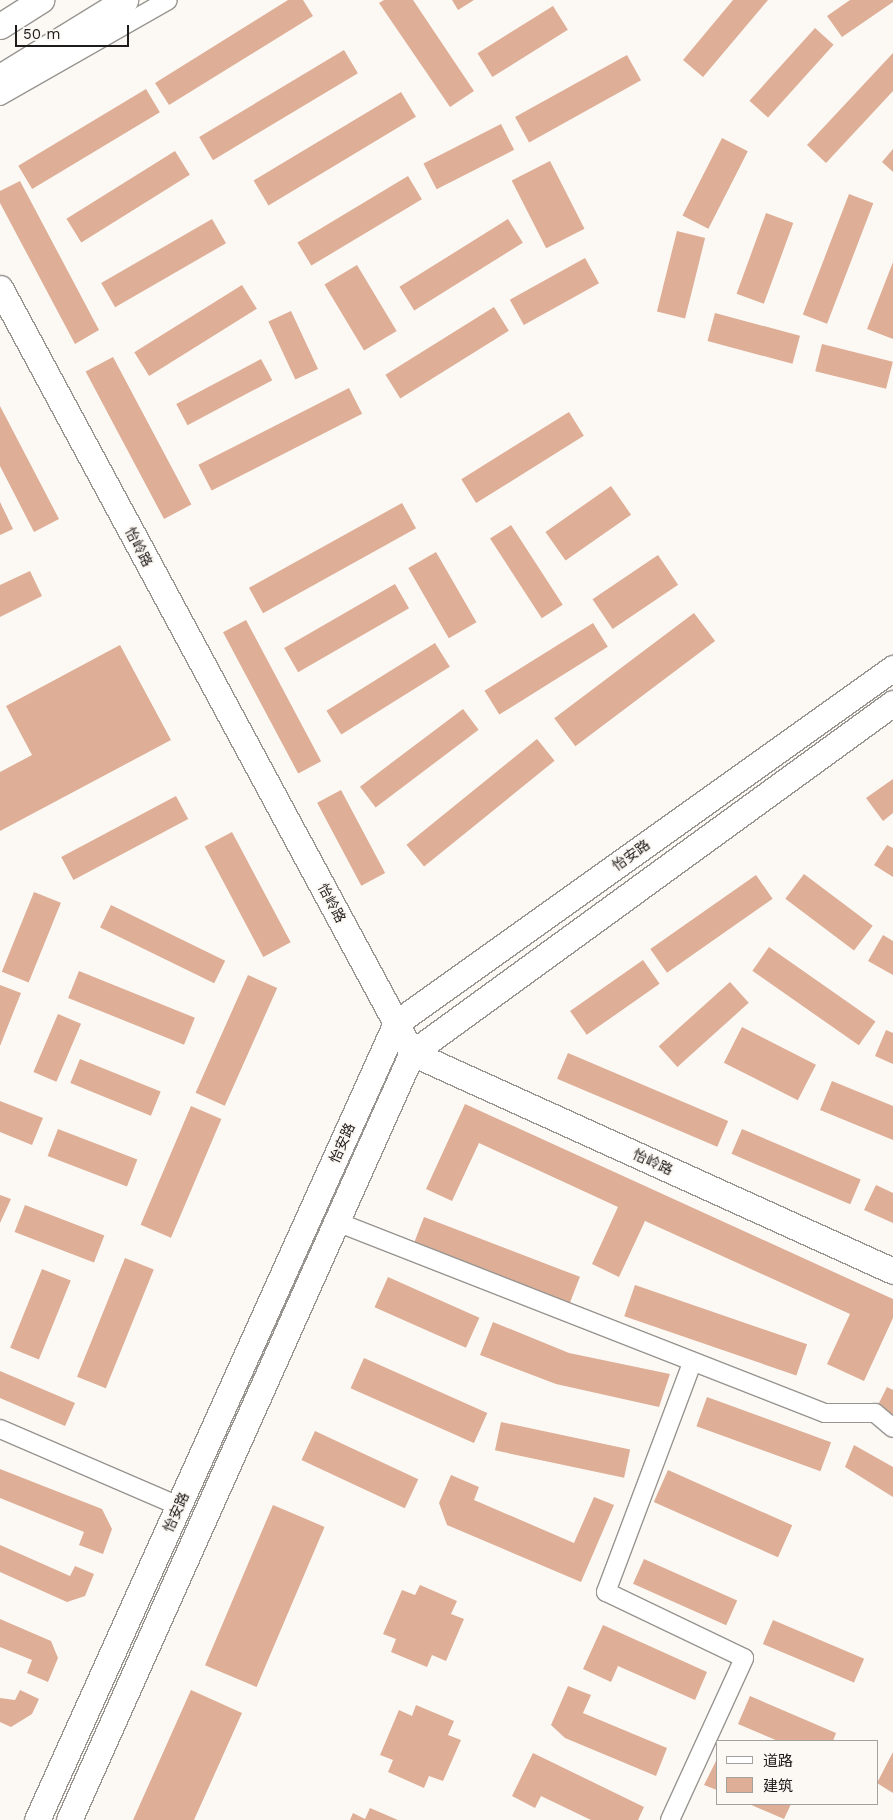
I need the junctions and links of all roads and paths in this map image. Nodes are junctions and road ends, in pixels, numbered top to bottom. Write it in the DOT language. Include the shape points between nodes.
graph roads {
  1 [pos="41,0"];
  2 [pos="125,0"];
  3 [pos="168,0"];
  4 [pos="0,26"];
  5 [pos="0,77"];
  6 [pos="0,96"];
  7 [pos="0,288"];
  8 [pos="893,668"];
  9 [pos="893,703"];
  10 [pos="396,1023"];
  11 [pos="412,1053"];
  12 [pos="337,1222"];
  13 [pos="893,1272"];
  14 [pos="692,1363"];
  15 [pos="893,1428"];
  16 [pos="0,1429"];
  17 [pos="179,1506"];
  18 [pos="37,1820"];
  19 [pos="69,1820"];
  20 [pos="670,1820"];
  1 -- 4 [label="street"];
  2 -- 5 [label="street"];
  3 -- 6 [label="street"];
  7 -- 10 [label="street, 怡岭路"];
  8 -- 10 [label="street, 怡安路"];
  9 -- 11 [label="street"];
  10 -- 11 [label="street, 怡岭路"];
  10 -- 17 [label="street, 怡安路"];
  11 -- 12 [label="street, 怡安路"];
  11 -- 13 [label="street, 怡岭路"];
  12 -- 14 [label="street"];
  12 -- 19 [label="street, 怡安路"];
  14 -- 15 [label="street" via="825,1413 875,1413"];
  14 -- 20 [label="street" via="606,1592 744,1658"];
  16 -- 17 [label="street"];
  17 -- 18 [label="street, 怡安路"];
}
